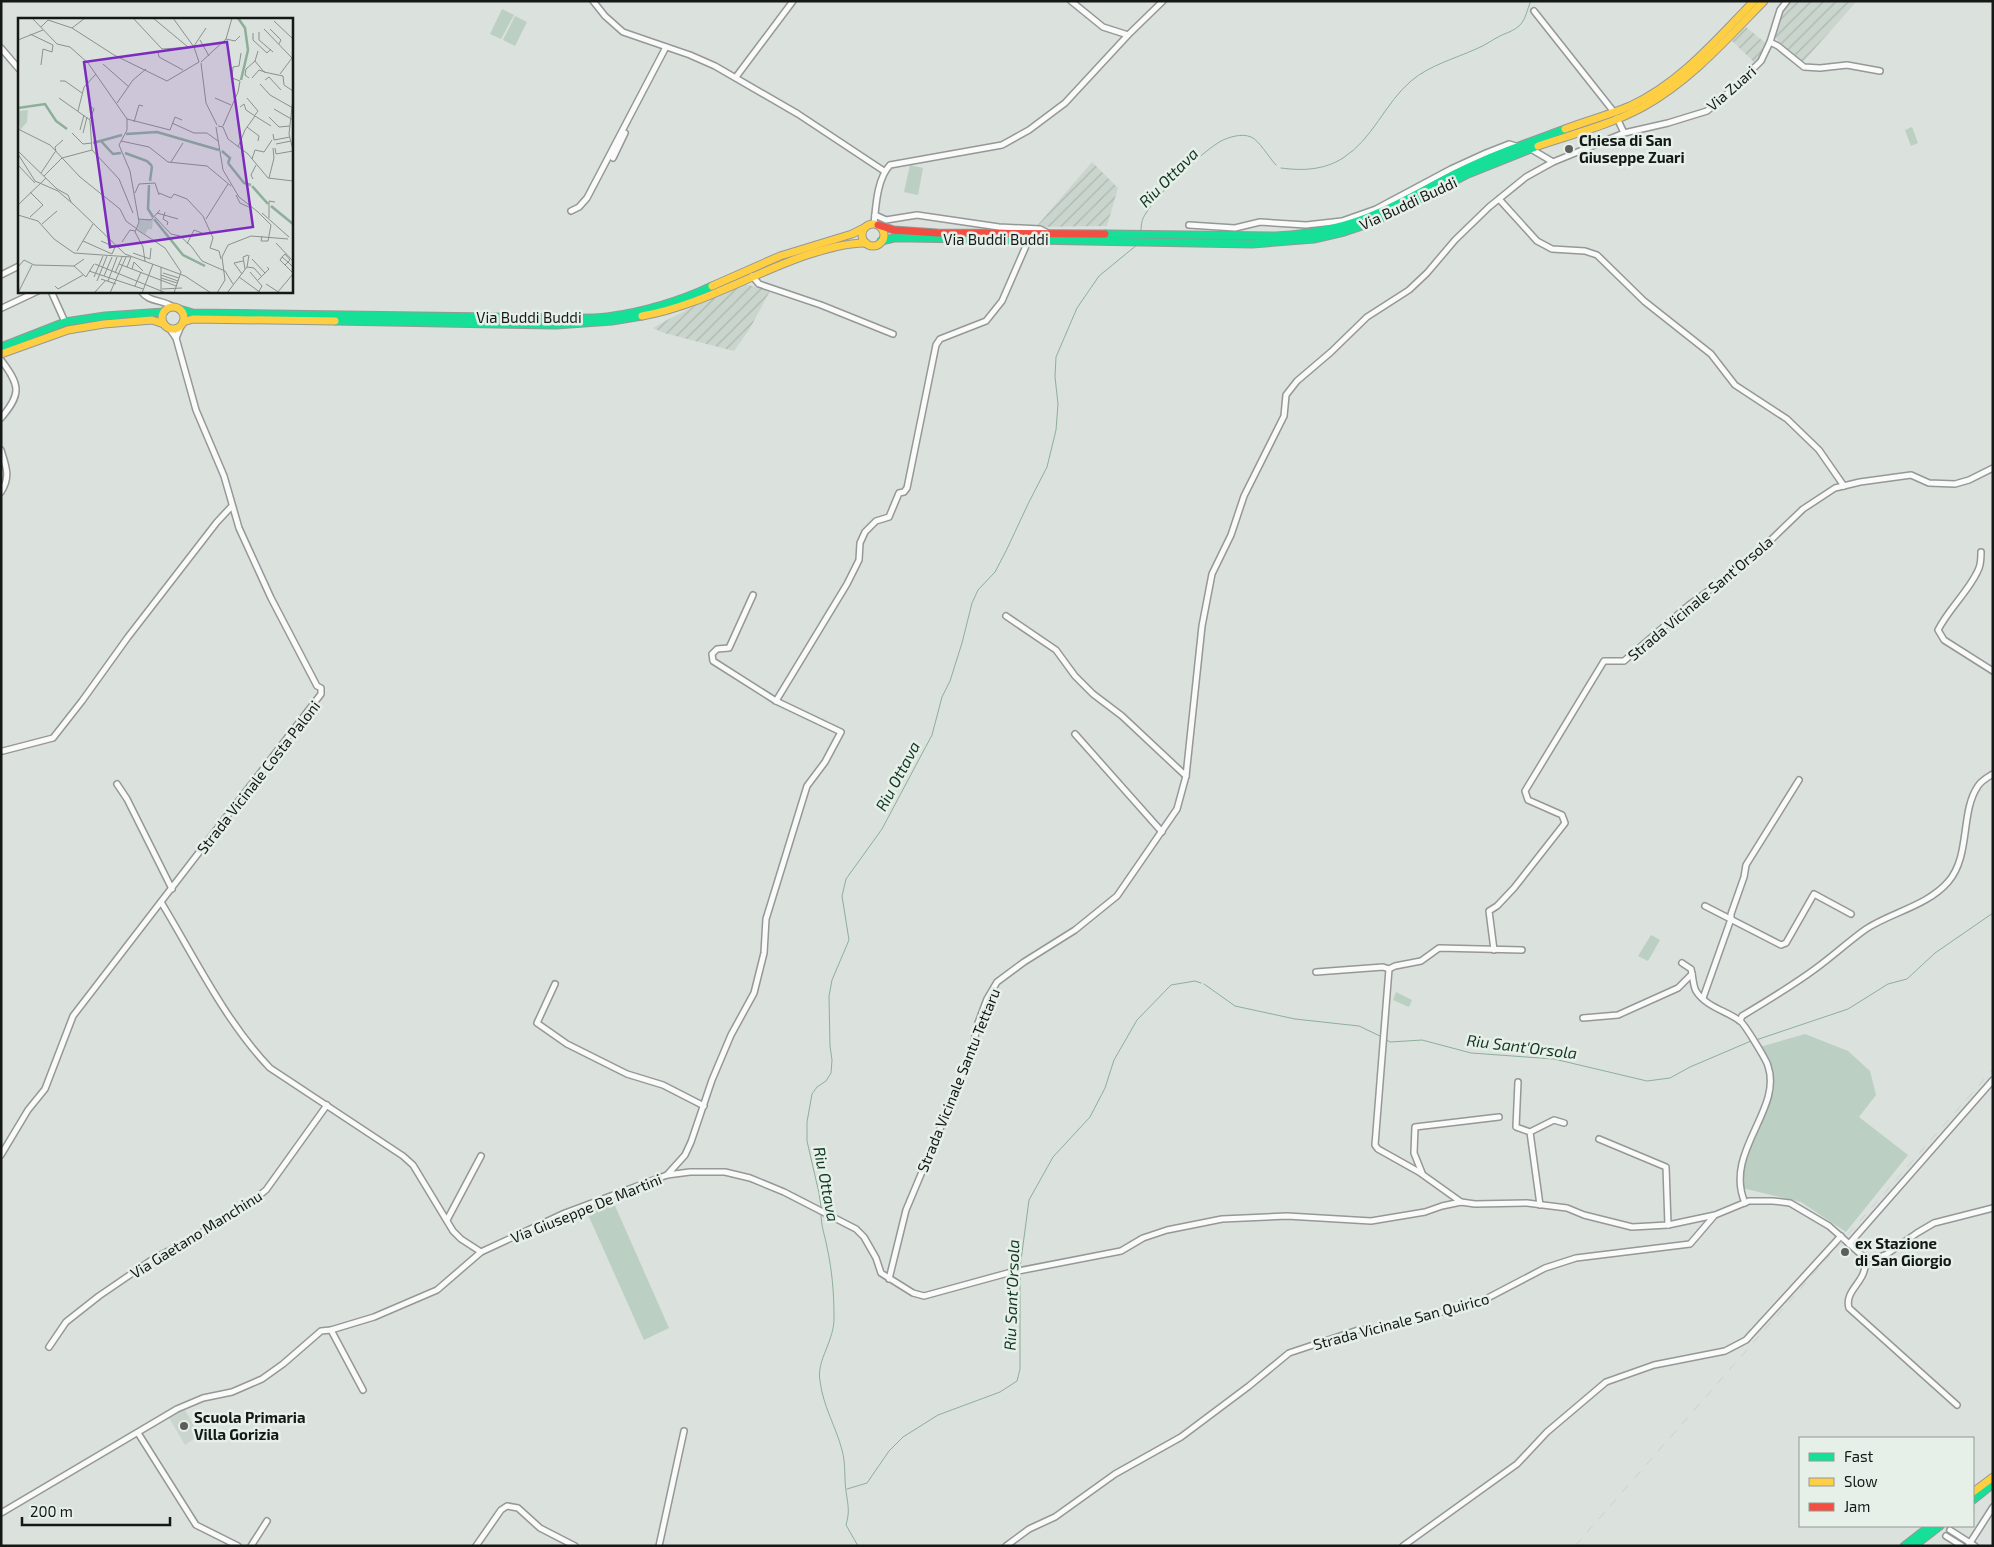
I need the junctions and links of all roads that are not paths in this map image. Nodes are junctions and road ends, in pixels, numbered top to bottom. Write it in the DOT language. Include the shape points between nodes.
graph roads {
  1 [pos="593,1"];
  2 [pos="793,1"];
  3 [pos="1071,1"];
  4 [pos="1163,1"];
  5 [pos="1754,1"];
  6 [pos="1764,1"];
  7 [pos="1787,1"];
  8 [pos="1534,11"];
  9 [pos="1128,35"];
  10 [pos="1770,42"];
  11 [pos="1,48"];
  12 [pos="668,48"];
  13 [pos="18,68"];
  14 [pos="1880,71"];
  15 [pos="736,77"];
  16 [pos="1616,115"];
  17 [pos="1624,133"];
  18 [pos="1517,146"];
  19 [pos="1530,149"];
  20 [pos="613,158"];
  21 [pos="1553,162"];
  22 [pos="884,171"];
  23 [pos="1499,199"];
  24 [pos="571,211"];
  25 [pos="875,215"];
  26 [pos="980,224"];
  27 [pos="876,225"];
  28 [pos="1189,225"];
  29 [pos="1306,225"];
  30 [pos="864,228"];
  31 [pos="973,233"];
  32 [pos="1048,233"];
  33 [pos="1291,235"];
  34 [pos="1132,238"];
  35 [pos="1029,239"];
  36 [pos="881,241"];
  37 [pos="866,243"];
  38 [pos="18,266"];
  39 [pos="1,275"];
  40 [pos="752,276"];
  41 [pos="36,292"];
  42 [pos="51,292"];
  43 [pos="142,292"];
  44 [pos="2,308"];
  45 [pos="176,308"];
  46 [pos="164,312"];
  47 [pos="65,322"];
  48 [pos="182,324"];
  49 [pos="166,326"];
  50 [pos="893,334"];
  51 [pos="176,338"];
  52 [pos="1,347"];
  53 [pos="1,354"];
  54 [pos="1,360"];
  55 [pos="1,418"];
  56 [pos="1,450"];
  57 [pos="1993,468"];
  58 [pos="1844,486"];
  59 [pos="1,492"];
  60 [pos="232,507"];
  61 [pos="1981,552"];
  62 [pos="754,596"];
  63 [pos="1006,616"];
  64 [pos="1993,671"];
  65 [pos="776,701"];
  66 [pos="1075,734"];
  67 [pos="3,751"];
  68 [pos="1993,774"];
  69 [pos="1186,776"];
  70 [pos="1799,780"];
  71 [pos="117,784"];
  72 [pos="1162,832"];
  73 [pos="172,889"];
  74 [pos="161,902"];
  75 [pos="1705,906"];
  76 [pos="1851,914"];
  77 [pos="1731,919"];
  78 [pos="1494,950"];
  79 [pos="1522,950"];
  80 [pos="1682,963"];
  81 [pos="1390,970"];
  82 [pos="1316,972"];
  83 [pos="1692,974"];
  84 [pos="555,984"];
  85 [pos="1703,998"];
  86 [pos="1583,1018"];
  87 [pos="1740,1021"];
  88 [pos="1993,1080"];
  89 [pos="1518,1082"];
  90 [pos="327,1105"];
  91 [pos="704,1106"];
  92 [pos="1499,1117"];
  93 [pos="1564,1123"];
  94 [pos="1530,1132"];
  95 [pos="1599,1140"];
  96 [pos="1,1156"];
  97 [pos="481,1156"];
  98 [pos="1422,1174"];
  99 [pos="667,1175"];
  100 [pos="1461,1202"];
  101 [pos="1745,1203"];
  102 [pos="1540,1205"];
  103 [pos="1993,1208"];
  104 [pos="1715,1215"];
  105 [pos="447,1220"];
  106 [pos="1668,1225"];
  107 [pos="1841,1236"];
  108 [pos="1849,1244"];
  109 [pos="481,1252"];
  110 [pos="1867,1258"];
  111 [pos="889,1279"];
  112 [pos="331,1330"];
  113 [pos="49,1347"];
  114 [pos="363,1390"];
  115 [pos="1957,1405"];
  116 [pos="684,1431"];
  117 [pos="138,1433"];
  118 [pos="1993,1477"];
  119 [pos="1993,1484"];
  120 [pos="1974,1491"];
  121 [pos="1974,1499"];
  122 [pos="1993,1507"];
  123 [pos="1,1513"];
  124 [pos="267,1520"];
  125 [pos="1929,1527"];
  126 [pos="1939,1527"];
  127 [pos="1950,1530"];
  128 [pos="1946,1536"];
  129 [pos="1971,1545"];
  130 [pos="238,1546"];
  131 [pos="251,1546"];
  132 [pos="476,1546"];
  133 [pos="575,1546"];
  134 [pos="659,1546"];
  135 [pos="1006,1546"];
  136 [pos="1403,1546"];
  137 [pos="1904,1546"];
  138 [pos="1914,1546"];
  139 [pos="1962,1546"];
  1 -- 12 [label="street" via="622,32"];
  2 -- 15 [label="street"];
  3 -- 9 [label="street" via="1103,27"];
  4 -- 9 [label="street"];
  5 -- 16 [label="main road, Via Buddi Buddi" via="1671,82"];
  6 -- 16 [label="main road, Via Buddi Buddi" via="1676,86 1656,100"];
  7 -- 10 [label="street, Via Zuari" via="1780,10"];
  8 -- 16 [label="street"];
  9 -- 22 [label="street" via="1065,103 1029,130 1002,145 890,165"];
  10 -- 14 [label="street" via="1804,67 1846,65"];
  10 -- 17 [label="street, Via Zuari" via="1761,61 1707,111"];
  11 -- 13 [label="street"];
  12 -- 15 [label="street"];
  12 -- 20 [label="street"];
  12 -- 24 [label="street" via="587,198"];
  15 -- 22 [label="street" via="806,118"];
  16 -- 17 [label="street"];
  16 -- 18 [label="main road, Via Buddi Buddi"];
  16 -- 19 [label="main road, Via Buddi Buddi"];
  17 -- 21 [label="street, Via Zuari"];
  18 -- 29 [label="street" via="1509,144 1451,169 1376,209 1342,220"];
  18 -- 33 [label="main road, Via Buddi Buddi" via="1470,166 1379,213 1332,229"];
  19 -- 21 [label="street"];
  19 -- 34 [label="main road, Via Buddi Buddi" via="1479,169 1373,222 1345,232 1277,244 1150,242"];
  21 -- 23 [label="street, Strada Vicinale Santu Tettaru" via="1526,177"];
  22 -- 25 [label="street"];
  23 -- 58 [label="street" via="1537,241 1552,249 1585,251 1598,256 1644,302 1711,354 1735,385 1787,419 1819,450"];
  23 -- 69 [label="street, Strada Vicinale Santu Tettaru" via="1455,240 1427,274 1368,317 1297,381 1286,395 1284,416 1244,496 1231,535 1212,574 1202,626"];
  25 -- 26 [label="street" via="886,220 917,215"];
  25 -- 27 [label="street"];
  26 -- 31 [label="street"];
  26 -- 32 [label="street" via="1040,229"];
  27 -- 30 [label="main road"];
  27 -- 31 [label="main road, Via Buddi Buddi" via="916,232"];
  27 -- 36 [label="main road" via="883,231"];
  28 -- 29 [label="street" via="1235,228 1260,222"];
  29 -- 33 [label="street"];
  30 -- 37 [label="main road" via="862,234"];
  30 -- 45 [label="main road, Via Buddi Buddi" via="780,256 698,293 645,310 606,317 193,313"];
  31 -- 32 [label="main road, Via Buddi Buddi"];
  32 -- 34 [label="main road, Via Buddi Buddi"];
  33 -- 34 [label="main road, Via Buddi Buddi" via="1151,234"];
  34 -- 35 [label="main road, Via Buddi Buddi"];
  35 -- 36 [label="main road, Via Buddi Buddi" via="894,238"];
  35 -- 65 [label="street" via="1002,301 986,321 940,339 936,345 907,488 900,493 889,517 876,521 866,532 860,543 859,560 847,584"];
  36 -- 37 [label="main road" via="874,246"];
  37 -- 40 [label="main road, Via Buddi Buddi" via="834,246"];
  38 -- 39 [label="street"];
  40 -- 48 [label="main road, Via Buddi Buddi" via="700,299 647,317 607,323 193,319"];
  40 -- 50 [label="street" via="760,284"];
  41 -- 44 [label="street"];
  42 -- 47 [label="street"];
  43 -- 45 [label="street" via="149,300"];
  45 -- 46 [label="main road"];
  45 -- 48 [label="main road" via="184,315"];
  46 -- 47 [label="main road"];
  46 -- 49 [label="main road" via="162,318"];
  47 -- 52 [label="main road"];
  48 -- 49 [label="main road" via="175,329"];
  48 -- 51 [label="street"];
  49 -- 51 [label="street, Strada Vicinale Costa Paloni"];
  49 -- 53 [label="main road" via="152,320 68,330"];
  51 -- 60 [label="street, Strada Vicinale Costa Paloni" via="196,410 224,476"];
  54 -- 55 [label="street" via="14,376 16,388 14,403"];
  56 -- 59 [label="street" via="8,472 7,483"];
  57 -- 58 [label="street, Strada Vicinale Sant'Orsola" via="1955,484 1929,483 1911,475"];
  58 -- 78 [label="street, Strada Vicinale Sant'Orsola" via="1835,488 1802,509 1748,562 1689,605 1624,661 1604,661 1525,791 1528,800 1562,815 1565,823 1514,888 1489,911"];
  60 -- 67 [label="street" via="53,738"];
  60 -- 73 [label="street, Strada Vicinale Costa Paloni" via="271,598 317,686 321,688 321,694"];
  61 -- 64 [label="street" via="1976,575 1938,630 1944,640"];
  62 -- 65 [label="street" via="729,648 717,648 712,654 713,661"];
  63 -- 69 [label="street" via="1056,650 1093,694 1122,716"];
  65 -- 91 [label="street" via="841,732 826,762 807,786 766,919 764,953 754,993 731,1035"];
  66 -- 72 [label="street"];
  68 -- 87 [label="street" via="1979,785 1973,796 1962,852 1948,883 1933,896 1867,929 1814,970 1742,1016"];
  69 -- 72 [label="street, Strada Vicinale Santu Tettaru" via="1177,808"];
  70 -- 77 [label="street" via="1746,865"];
  71 -- 73 [label="street"];
  72 -- 111 [label="street, Strada Vicinale Santu Tettaru" via="1117,896 1075,930 997,982 987,999 964,1072 909,1201"];
  73 -- 74 [label="street, Strada Vicinale Costa Paloni"];
  74 -- 90 [label="street" via="248,1043 270,1068"];
  74 -- 96 [label="street, Strada Vicinale Costa Paloni" via="73,1016 45,1089 28,1110"];
  75 -- 77 [label="street"];
  76 -- 77 [label="street" via="1814,894 1786,943 1781,945"];
  77 -- 85 [label="street"];
  78 -- 79 [label="street"];
  78 -- 81 [label="street" via="1439,948 1420,961"];
  80 -- 83 [label="street" via="1691,969"];
  81 -- 82 [label="street" via="1383,967"];
  81 -- 98 [label="street" via="1375,1145"];
  83 -- 85 [label="street" via="1696,991"];
  83 -- 86 [label="street" via="1678,988 1618,1015"];
  84 -- 91 [label="street" via="537,1023 567,1044 627,1074 663,1085"];
  85 -- 87 [label="street"];
  87 -- 101 [label="street" via="1768,1065 1770,1084 1766,1107 1754,1128 1740,1168 1740,1190"];
  88 -- 108 [label="street"];
  89 -- 94 [label="street" via="1516,1127"];
  90 -- 105 [label="street" via="413,1165"];
  90 -- 113 [label="street, Via Gaetano Manchinu" via="266,1190 246,1206 153,1259 99,1296 66,1322"];
  91 -- 99 [label="street" via="691,1142"];
  92 -- 98 [label="street" via="1415,1127 1414,1152"];
  93 -- 94 [label="street" via="1554,1120"];
  94 -- 102 [label="street"];
  95 -- 106 [label="street" via="1666,1167"];
  97 -- 105 [label="street"];
  98 -- 100 [label="street"];
  99 -- 109 [label="street, Via Giuseppe De Martini" via="565,1213"];
  99 -- 111 [label="street, Via Giuseppe De Martini" via="725,1172 784,1192 856,1229 864,1236 881,1273"];
  100 -- 102 [label="street, Via Giuseppe De Martini"];
  100 -- 111 [label="street, Via Giuseppe De Martini" via="1371,1221 1287,1216 1222,1219 1167,1230 1143,1238 1121,1251 1008,1274 924,1296"];
  101 -- 104 [label="street, Via Giuseppe De Martini"];
  101 -- 107 [label="street, Via Giuseppe De Martini" via="1790,1203"];
  102 -- 106 [label="street, Via Giuseppe De Martini" via="1567,1208 1632,1227"];
  103 -- 110 [label="street" via="1934,1224 1887,1254 1875,1260"];
  104 -- 106 [label="street, Via Giuseppe De Martini"];
  104 -- 135 [label="street, Strada Vicinale San Quirico" via="1690,1244 1576,1258 1545,1268 1480,1302 1381,1328 1358,1330 1289,1353 1181,1437 1115,1474 1055,1517 1029,1529"];
  105 -- 109 [label="street" via="461,1238"];
  107 -- 108 [label="street, Via Giuseppe De Martini"];
  107 -- 136 [label="street" via="1746,1340 1725,1350 1654,1365 1606,1382 1547,1432 1517,1464"];
  108 -- 110 [label="street, Via Giuseppe De Martini"];
  109 -- 112 [label="street, Via Giuseppe De Martini" via="437,1290"];
  110 -- 115 [label="street" via="1862,1276 1849,1297 1850,1308"];
  112 -- 114 [label="street"];
  112 -- 117 [label="street, Via Giuseppe De Martini" via="321,1331 262,1379 232,1392 203,1398"];
  116 -- 134 [label="street"];
  117 -- 123 [label="street, Via Giuseppe De Martini"];
  117 -- 130 [label="street" via="196,1525"];
  118 -- 120 [label="main road"];
  119 -- 121 [label="main road"];
  122 -- 129 [label="street"];
  124 -- 131 [label="street"];
  125 -- 137 [label="main road"];
  126 -- 138 [label="main road"];
  127 -- 129 [label="street"];
  128 -- 139 [label="street"];
  132 -- 133 [label="street" via="507,1506 518,1508 540,1528"];
}
